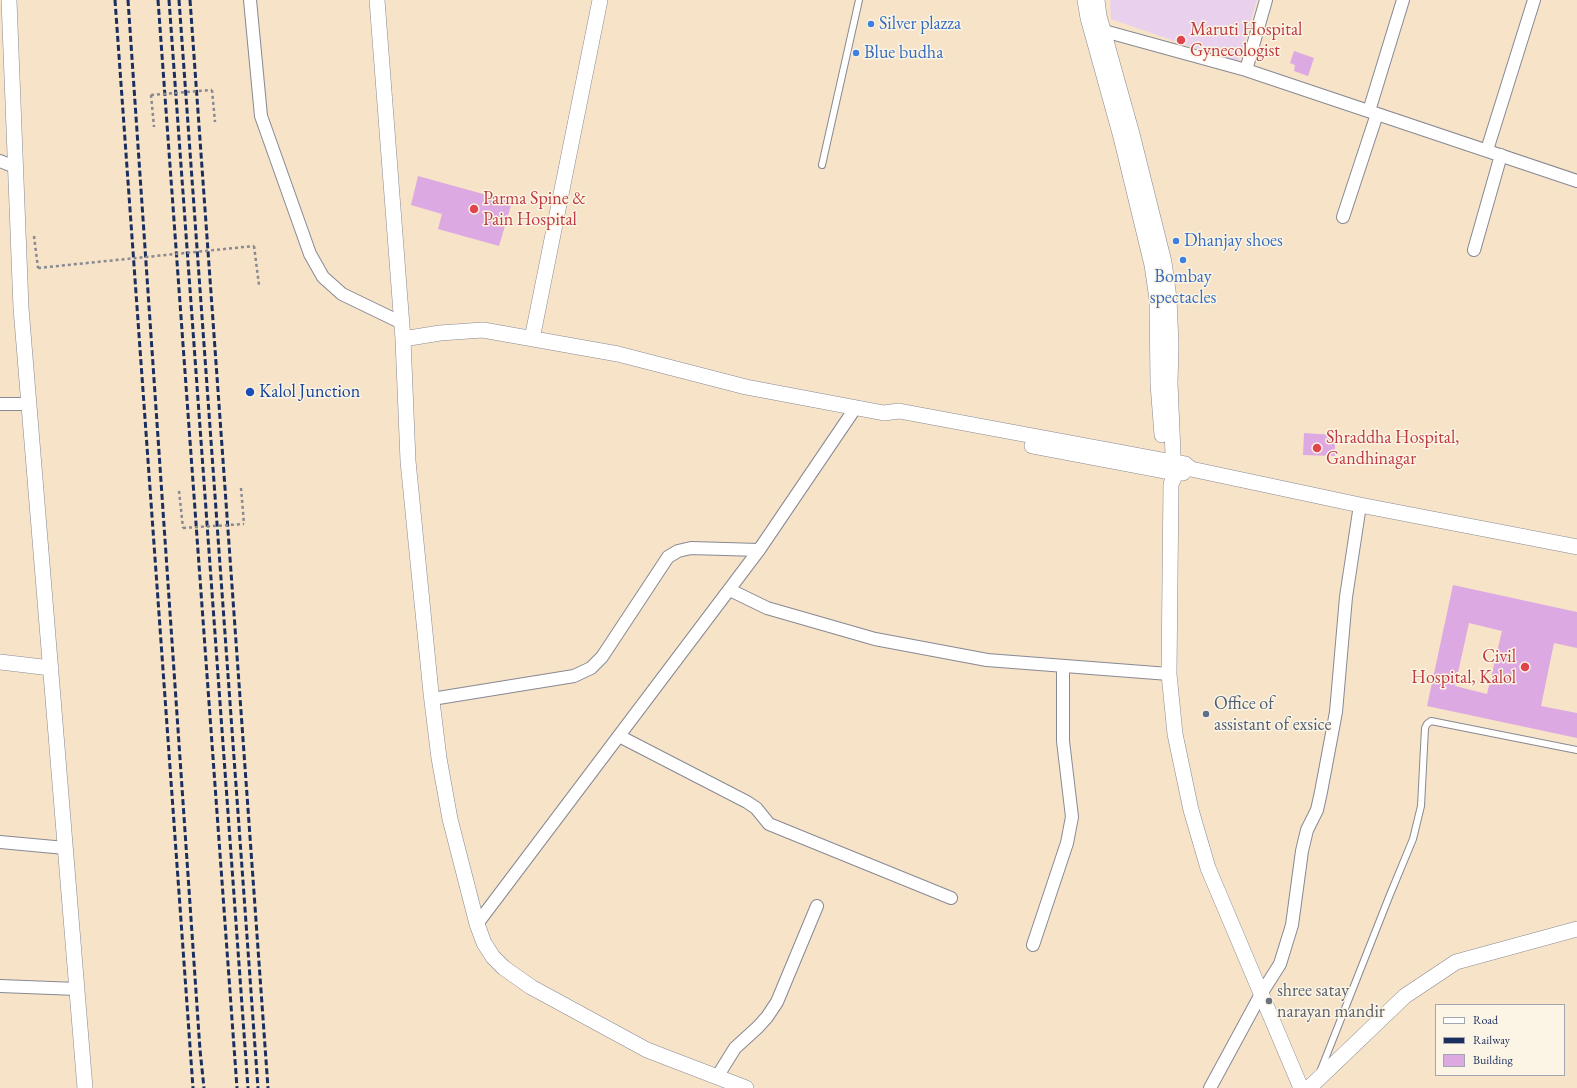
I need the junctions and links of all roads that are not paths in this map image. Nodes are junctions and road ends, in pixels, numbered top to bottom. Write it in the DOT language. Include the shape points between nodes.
graph roads {
  1 [pos="9,0"];
  2 [pos="250,0"];
  3 [pos="377,0"];
  4 [pos="600,0"];
  5 [pos="858,0"];
  6 [pos="1086,0"];
  7 [pos="1097,0"];
  8 [pos="1266,0"];
  9 [pos="1403,0"];
  10 [pos="1534,0"];
  11 [pos="1104,31"];
  12 [pos="1246,70"];
  13 [pos="1373,112"];
  14 [pos="1487,150"];
  15 [pos="1501,155"];
  16 [pos="0,161"];
  17 [pos="822,165"];
  18 [pos="16,166"];
  19 [pos="1577,181"];
  20 [pos="1343,217"];
  21 [pos="1474,250"];
  22 [pos="402,323"];
  23 [pos="403,339"];
  24 [pos="532,339"];
  25 [pos="0,404"];
  26 [pos="29,404"];
  27 [pos="856,407"];
  28 [pos="1169,470"];
  29 [pos="1360,505"];
  30 [pos="1577,547"];
  31 [pos="759,550"];
  32 [pos="730,590"];
  33 [pos="0,662"];
  34 [pos="1063,666"];
  35 [pos="51,668"];
  36 [pos="1169,674"];
  37 [pos="432,700"];
  38 [pos="619,736"];
  39 [pos="1577,750"];
  40 [pos="0,842"];
  41 [pos="65,848"];
  42 [pos="951,898"];
  43 [pos="817,906"];
  44 [pos="477,924"];
  45 [pos="1577,929"];
  46 [pos="1033,945"];
  47 [pos="0,986"];
  48 [pos="77,988"];
  49 [pos="1261,994"];
  50 [pos="717,1078"];
  51 [pos="1313,1084"];
  52 [pos="85,1088"];
  53 [pos="746,1088"];
  54 [pos="1210,1088"];
  55 [pos="1301,1088"];
  1 -- 18 [label="street"];
  2 -- 22 [label="street" via="261,116 310,254 323,278 342,294"];
  3 -- 22 [label="street"];
  4 -- 24 [label="street"];
  5 -- 17 [label="lane"];
  6 -- 28 [label="street" via="1088,18 1121,137 1154,279 1157,299 1158,384"];
  7 -- 11 [label="street"];
  8 -- 12 [label="street"];
  9 -- 13 [label="street"];
  10 -- 14 [label="street"];
  11 -- 12 [label="street"];
  11 -- 28 [label="street" via="1164,262 1171,345"];
  12 -- 13 [label="street"];
  13 -- 14 [label="street"];
  13 -- 20 [label="street"];
  14 -- 15 [label="street"];
  15 -- 19 [label="street"];
  15 -- 21 [label="street"];
  16 -- 18 [label="street"];
  18 -- 26 [label="street" via="21,308"];
  22 -- 23 [label="street"];
  23 -- 24 [label="street" via="483,330"];
  23 -- 37 [label="street" via="408,461"];
  24 -- 27 [label="street" via="618,354 746,387"];
  25 -- 26 [label="street"];
  26 -- 35 [label="street"];
  27 -- 28 [label="street" via="884,413 899,411"];
  27 -- 31 [label="street"];
  28 -- 29 [label="street" via="1185,464 1191,469"];
  28 -- 36 [label="street"];
  29 -- 30 [label="street"];
  29 -- 49 [label="street" via="1346,597 1336,712 1321,792 1302,851 1292,925 1280,964"];
  31 -- 32 [label="street"];
  31 -- 37 [label="street" via="691,548 668,557 602,658 586,671 574,676"];
  32 -- 34 [label="street" via="767,608 875,639 987,660"];
  32 -- 38 [label="street"];
  33 -- 35 [label="street"];
  34 -- 36 [label="street"];
  34 -- 46 [label="street" via="1062,741 1072,817 1067,843"];
  35 -- 41 [label="street"];
  36 -- 49 [label="street" via="1175,734 1191,810 1208,868"];
  37 -- 44 [label="street" via="450,819"];
  38 -- 42 [label="street" via="747,802 756,808 769,824"];
  38 -- 44 [label="street"];
  39 -- 51 [label="lane" via="1431,721 1426,724 1421,806 1413,839"];
  40 -- 41 [label="street"];
  41 -- 48 [label="street"];
  43 -- 50 [label="street" via="777,1002 758,1027 735,1048"];
  44 -- 50 [label="street" via="493,957 517,979 647,1050"];
  45 -- 51 [label="street" via="1456,962 1405,996"];
  47 -- 48 [label="street"];
  48 -- 52 [label="street"];
  49 -- 54 [label="street"];
  49 -- 55 [label="street"];
  50 -- 53 [label="street"];
}
